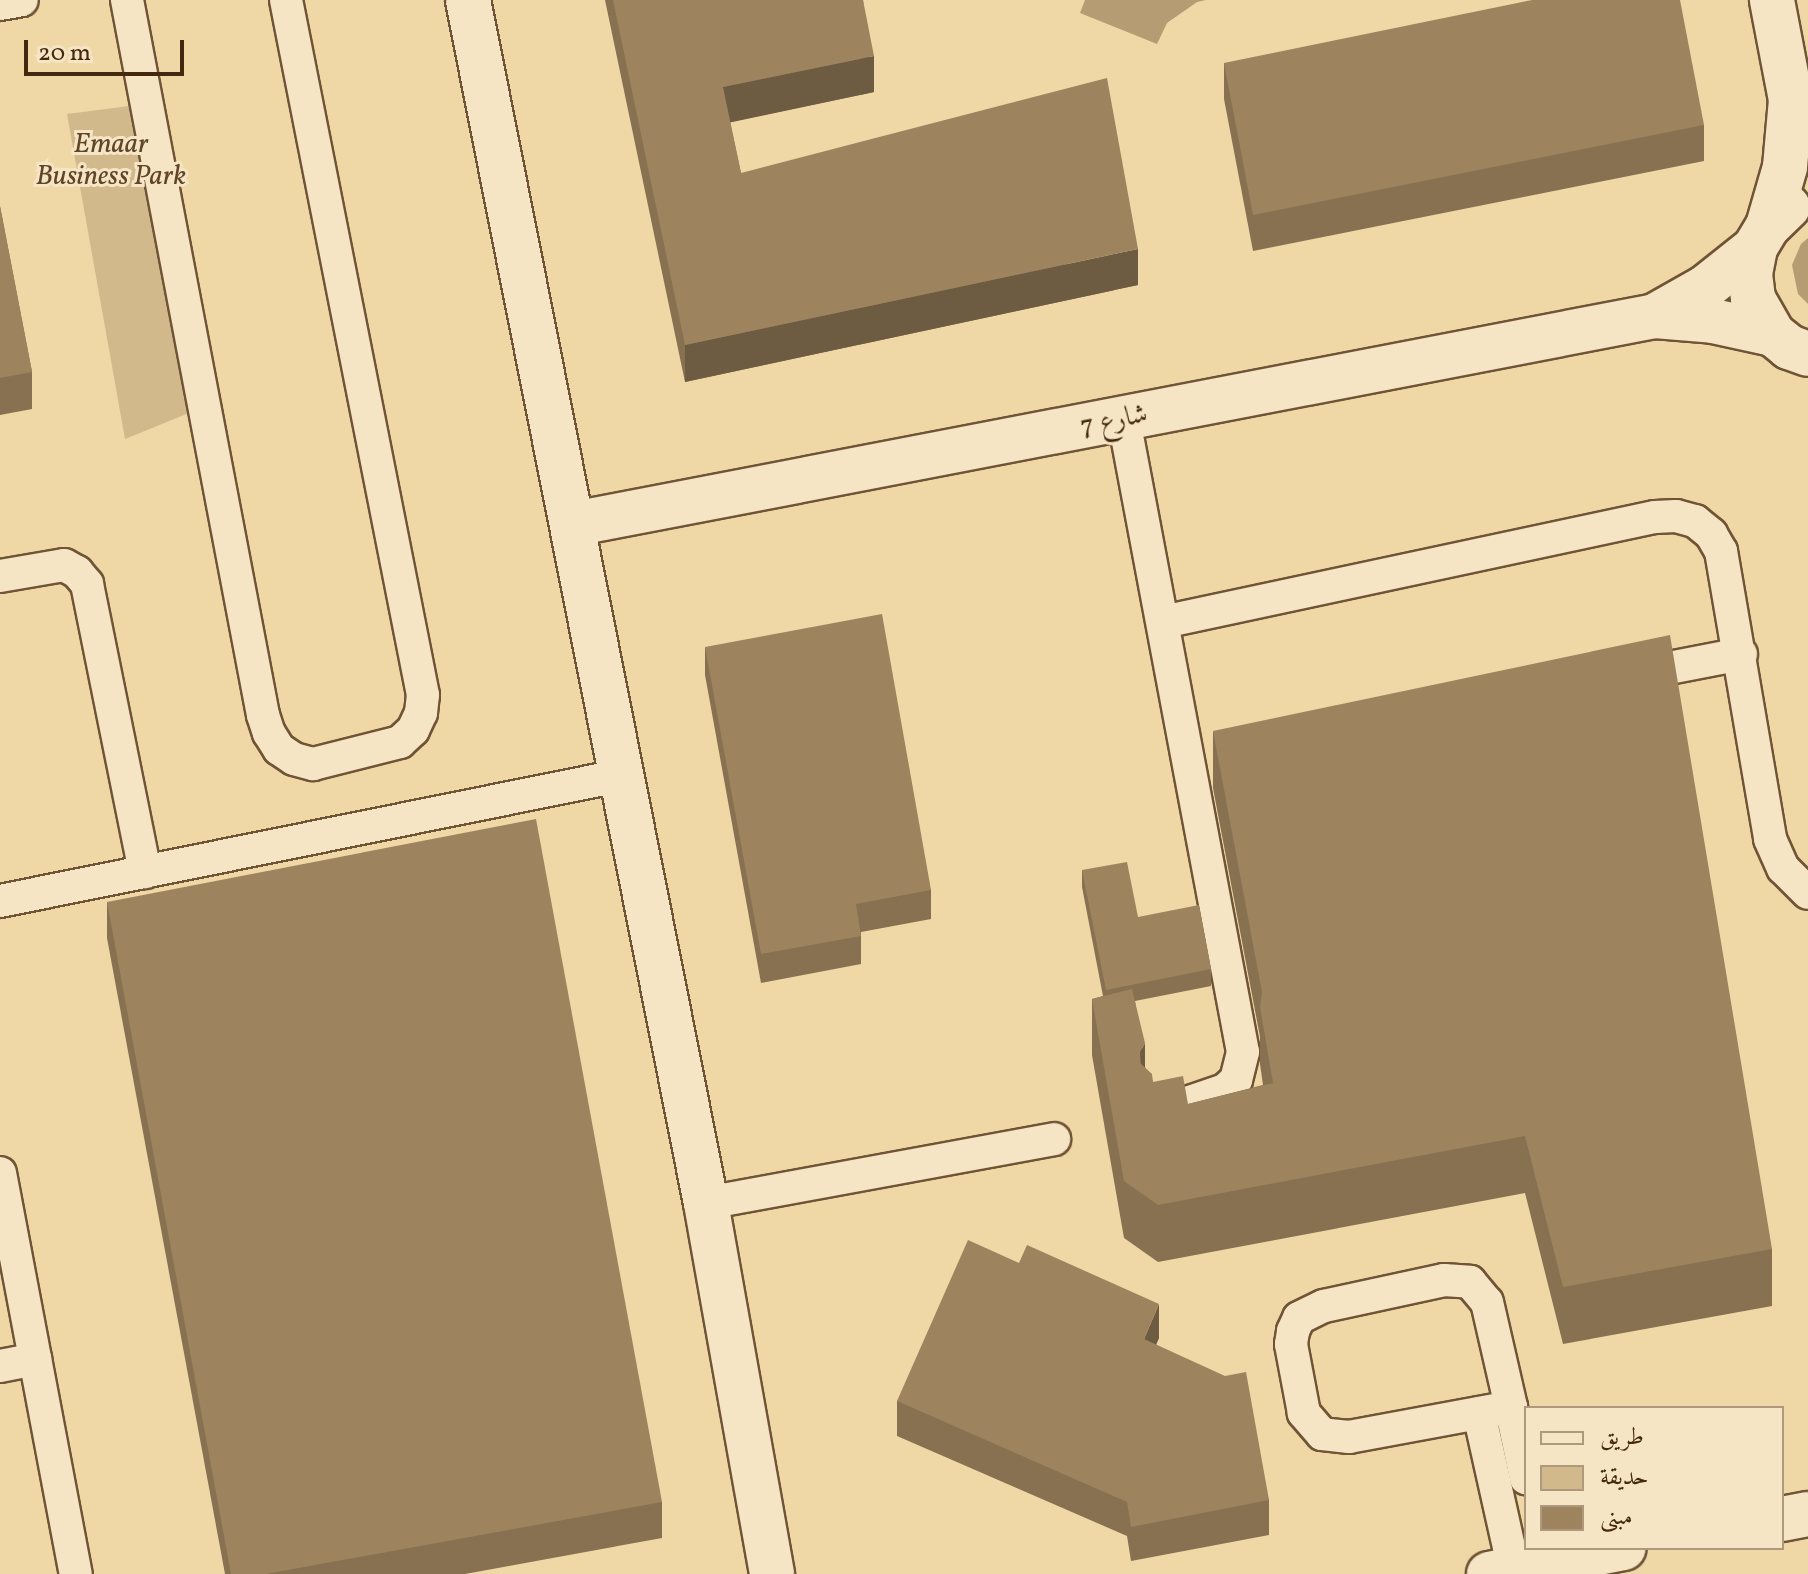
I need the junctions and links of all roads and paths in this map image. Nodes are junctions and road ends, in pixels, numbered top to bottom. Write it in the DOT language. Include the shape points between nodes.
graph roads {
  1 [pos="22,0"];
  2 [pos="127,0"];
  3 [pos="286,0"];
  4 [pos="468,0"];
  5 [pos="1772,0"];
  6 [pos="0,4"];
  7 [pos="1800,117"];
  8 [pos="1808,199"];
  9 [pos="1761,237"];
  10 [pos="1655,316"];
  11 [pos="1794,350"];
  12 [pos="1124,420"];
  13 [pos="573,524"];
  14 [pos="0,576"];
  15 [pos="1163,622"];
  16 [pos="1741,654"];
  17 [pos="1601,681"];
  18 [pos="623,775"];
  19 [pos="145,872"];
  20 [pos="1808,893"];
  21 [pos="0,901"];
  22 [pos="1158,1113"];
  23 [pos="1054,1139"];
  24 [pos="0,1173"];
  25 [pos="706,1203"];
  26 [pos="12,1300"];
  27 [pos="35,1359"];
  28 [pos="0,1366"];
  29 [pos="1511,1407"];
  30 [pos="1479,1413"];
  31 [pos="1524,1469"];
  32 [pos="1808,1514"];
  33 [pos="1784,1519"];
  34 [pos="1610,1550"];
  35 [pos="1522,1563"];
  36 [pos="76,1574"];
  37 [pos="772,1574"];
  1 -- 6 [label="lane"];
  2 -- 3 [label="lane" via="263,715 279,749 313,764 400,742 413,730 423,695"];
  4 -- 13 [label="street"];
  5 -- 7 [label="street"];
  7 -- 9 [label="street"];
  8 -- 9 [label="street, شارع 7" via="1788,207"];
  9 -- 10 [label="street, شارع 7" via="1706,287"];
  9 -- 11 [label="street" via="1750,274 1753,299"];
  10 -- 11 [label="street, شارع 7" via="1713,321"];
  10 -- 12 [label="street, شارع 7"];
  12 -- 13 [label="street, شارع 7"];
  12 -- 15 [label="lane"];
  13 -- 18 [label="street"];
  14 -- 19 [label="lane" via="64,565 87,584"];
  15 -- 16 [label="lane" via="1676,516 1695,521 1721,551"];
  15 -- 22 [label="lane" via="1204,758 1243,1052 1236,1080 1225,1090"];
  16 -- 17 [label="lane"];
  16 -- 20 [label="lane" via="1770,839 1783,868"];
  18 -- 19 [label="lane" via="276,862"];
  18 -- 25 [label="street"];
  19 -- 21 [label="lane"];
  23 -- 25 [label="lane"];
  24 -- 26 [label="lane"];
  25 -- 37 [label="street"];
  26 -- 27 [label="lane"];
  27 -- 28 [label="lane"];
  27 -- 36 [label="lane"];
  29 -- 30 [label="lane"];
  29 -- 30 [label="lane" via="1487,1302 1470,1282 1444,1280 1324,1306 1299,1318 1291,1344 1304,1413 1322,1434 1349,1437"];
  29 -- 31 [label="lane"];
  30 -- 35 [label="lane"];
  32 -- 33 [label="street"];
  34 -- 35 [label="street"];
}
